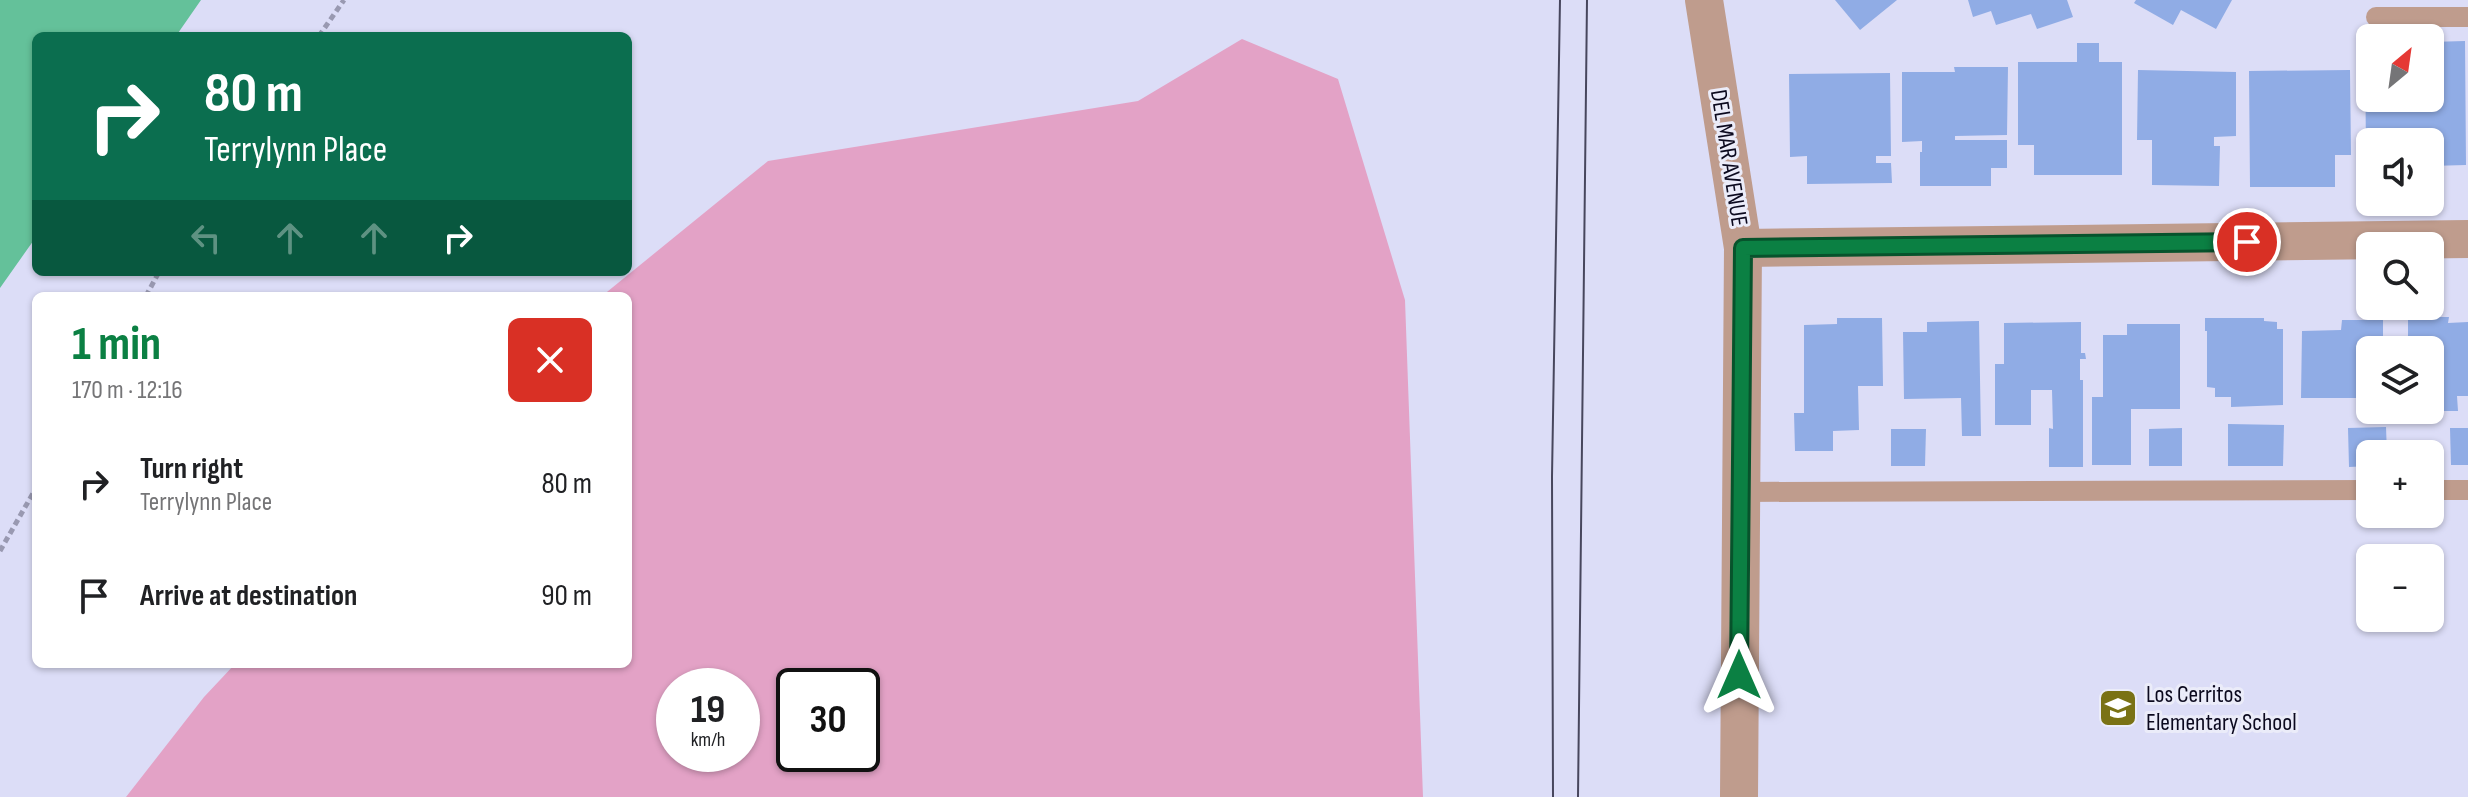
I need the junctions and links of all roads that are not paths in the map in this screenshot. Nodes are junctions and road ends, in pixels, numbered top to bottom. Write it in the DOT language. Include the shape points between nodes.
graph roads {
  1 [pos="1704,0"];
  2 [pos="2376,17"];
  3 [pos="2468,17"];
  4 [pos="2468,239"];
  5 [pos="1743,248"];
  6 [pos="2356,490"];
  7 [pos="2444,490"];
  8 [pos="2468,490"];
  9 [pos="1740,492"];
  10 [pos="1739,797"];
  1 -- 5 [label="street, DEL MAR AVENUE"];
  2 -- 3 [label="lane"];
  4 -- 5 [label="street"];
  5 -- 9 [label="street, DEL MAR AVENUE"];
  6 -- 9 [label="lane"];
  7 -- 8 [label="lane"];
  9 -- 10 [label="street, DEL MAR AVENUE"];
}
